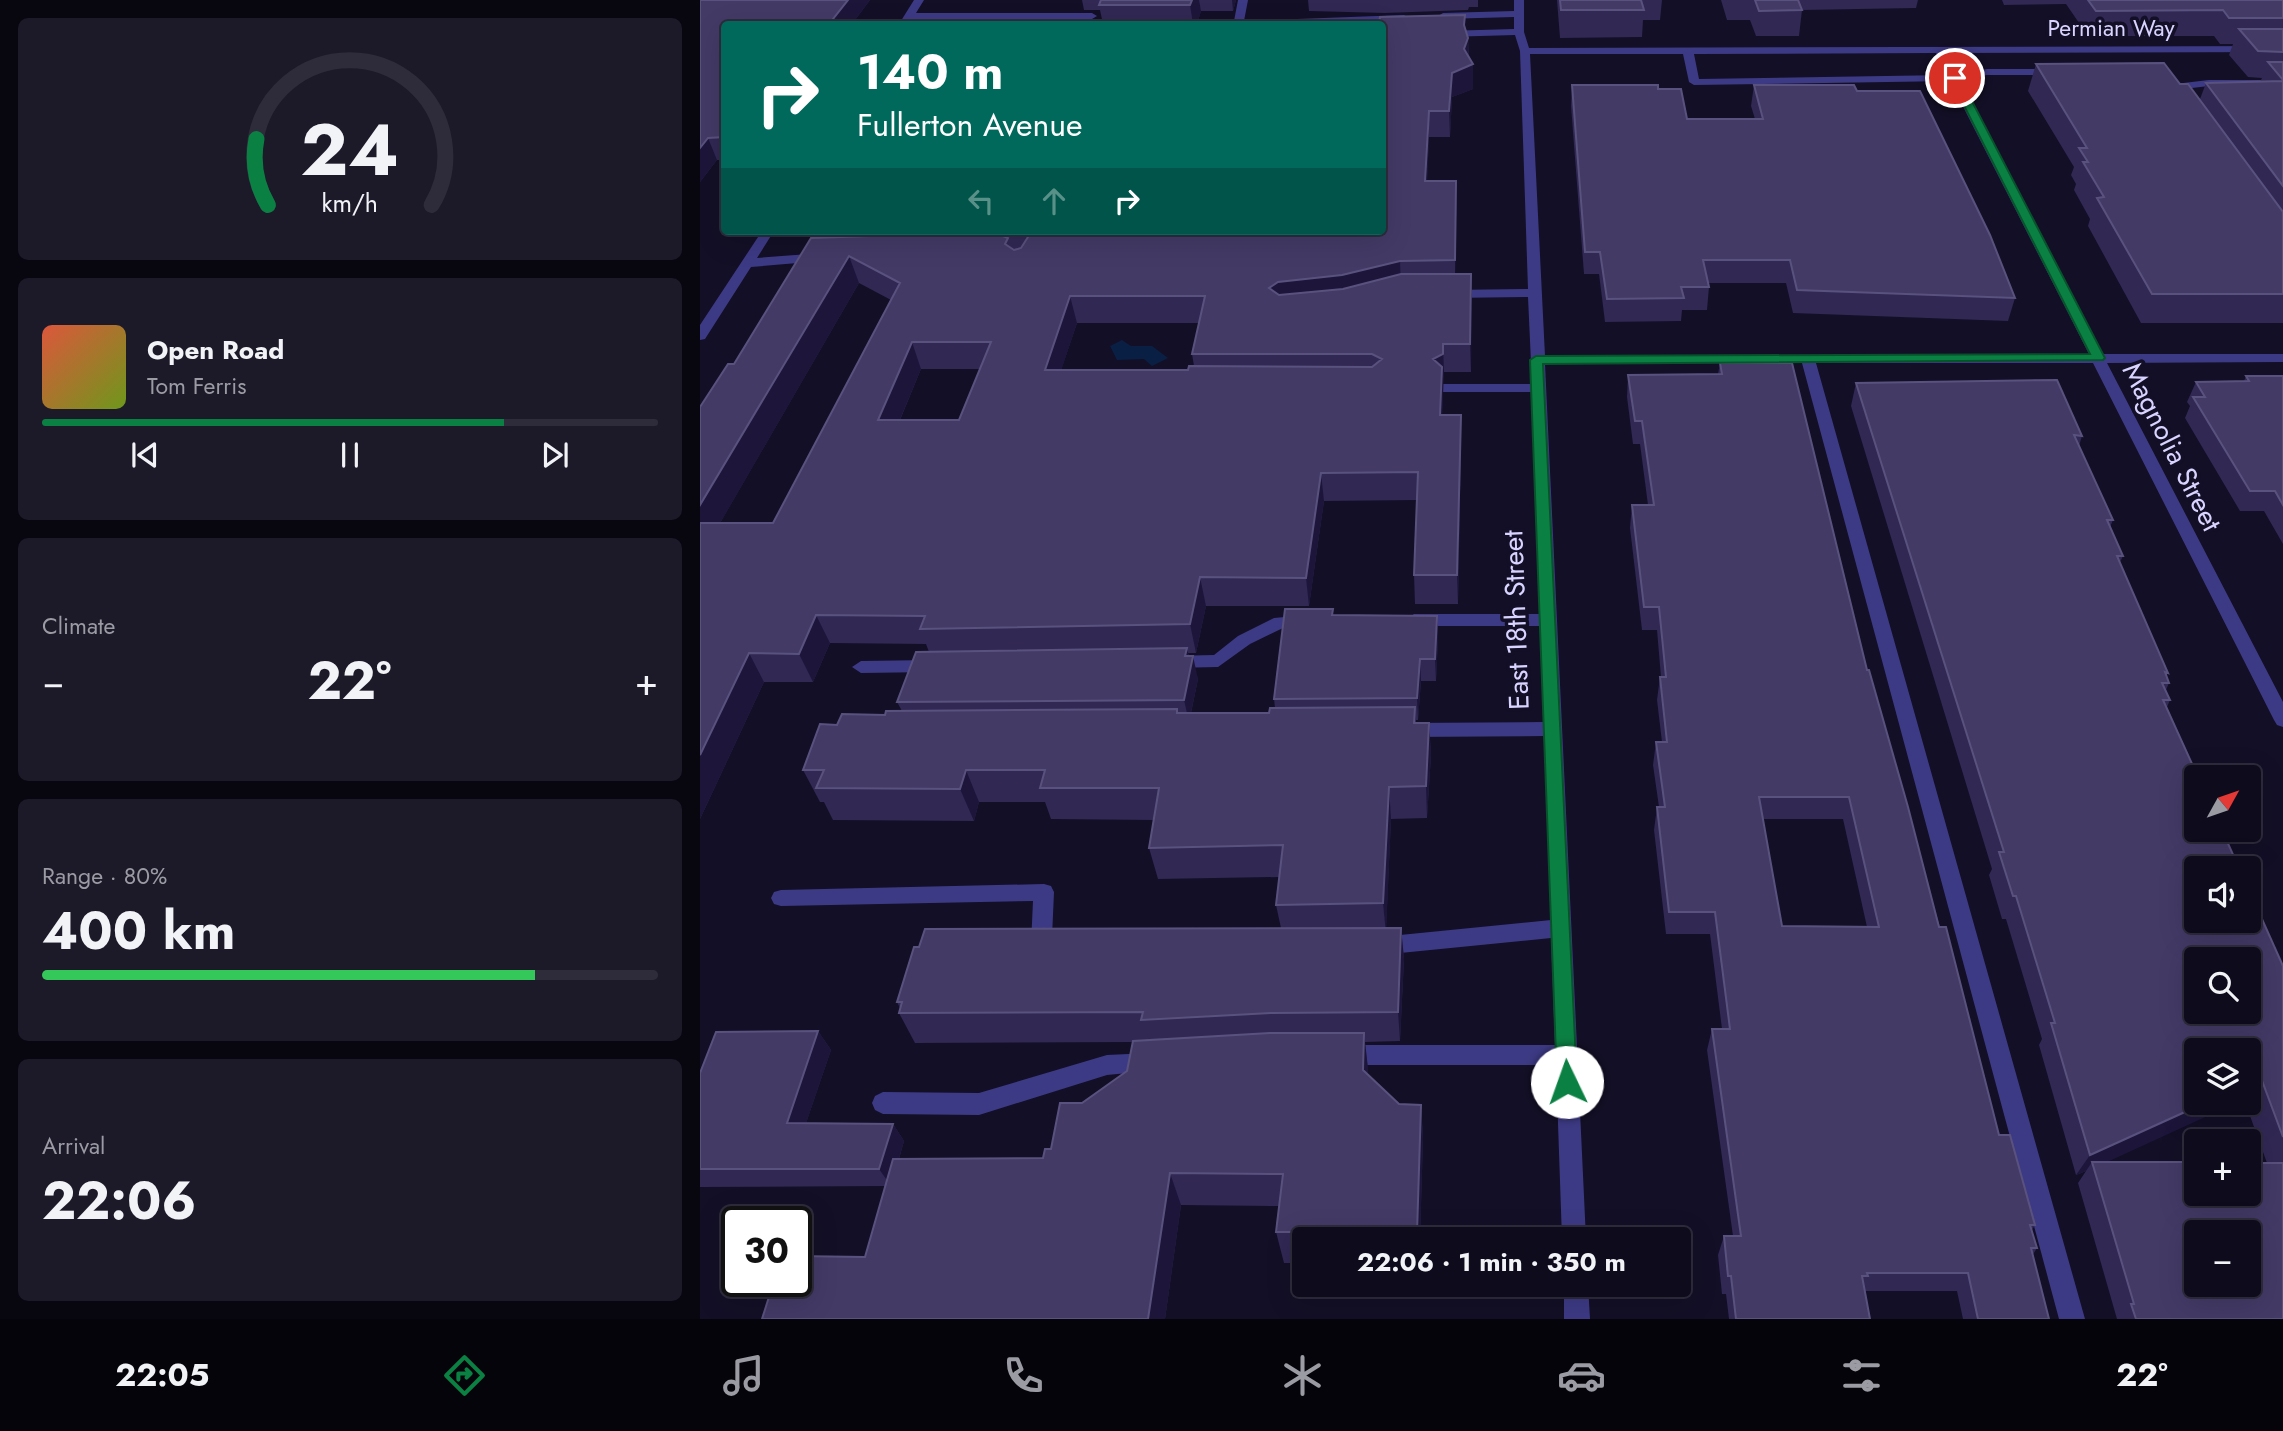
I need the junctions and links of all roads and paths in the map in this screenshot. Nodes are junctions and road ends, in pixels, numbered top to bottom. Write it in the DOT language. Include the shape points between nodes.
graph roads {
  1 [pos="919,0"];
  2 [pos="1243,0"];
  3 [pos="1519,7"];
  4 [pos="1092,16"];
  5 [pos="1413,17"];
  6 [pos="1426,17"];
  7 [pos="906,20"];
  8 [pos="1237,21"];
  9 [pos="1295,21"];
  10 [pos="1519,32"];
  11 [pos="1437,34"];
  12 [pos="1938,49"];
  13 [pos="2283,49"];
  14 [pos="1688,50"];
  15 [pos="1525,51"];
  16 [pos="2070,72"];
  17 [pos="1955,78"];
  18 [pos="2283,83"];
  19 [pos="2176,99"];
  20 [pos="765,235"];
  21 [pos="839,256"];
  22 [pos="747,263"];
  23 [pos="1533,293"];
  24 [pos="1428,294"];
  25 [pos="700,336"];
  26 [pos="2099,358"];
  27 [pos="2283,358"];
  28 [pos="1808,359"];
  29 [pos="1536,360"];
  30 [pos="1443,388"];
  31 [pos="1538,388"];
  32 [pos="1395,620"];
  33 [pos="1547,620"];
  34 [pos="1326,621"];
  35 [pos="1149,662"];
  36 [pos="943,666"];
  37 [pos="861,667"];
  38 [pos="2283,720"];
  39 [pos="1552,729"];
  40 [pos="1385,730"];
  41 [pos="781,898"];
  42 [pos="1561,928"];
  43 [pos="1068,946"];
  44 [pos="1364,948"];
  45 [pos="1318,1055"];
  46 [pos="1566,1055"];
  47 [pos="1172,1061"];
  48 [pos="883,1103"];
  49 [pos="1573,1227"];
  50 [pos="1576,1297"];
  51 [pos="1577,1319"];
  52 [pos="2071,1319"];
  1 -- 7 [label="street"];
  2 -- 8 [label="street"];
  3 -- 6 [label="street"];
  3 -- 10 [label="street, East 18th Street"];
  4 -- 7 [label="street"];
  5 -- 9 [label="street"];
  10 -- 11 [label="street"];
  10 -- 15 [label="street, East 18th Street"];
  12 -- 13 [label="street, Permian Way" via="2146,54"];
  12 -- 14 [label="street, Permian Way"];
  12 -- 17 [label="street, Magnolia Street"];
  14 -- 15 [label="street, Permian Way"];
  14 -- 17 [label="street" via="1694,82"];
  15 -- 23 [label="street, East 18th Street"];
  16 -- 17 [label="street" via="1987,72"];
  17 -- 26 [label="street, Magnolia Street"];
  18 -- 19 [label="street" via="2162,84"];
  20 -- 22 [label="street"];
  21 -- 22 [label="street"];
  22 -- 25 [label="street"];
  23 -- 24 [label="street"];
  23 -- 29 [label="street, East 18th Street"];
  26 -- 27 [label="street"];
  26 -- 28 [label="street"];
  26 -- 38 [label="street, Magnolia Street"];
  28 -- 29 [label="street"];
  28 -- 52 [label="street"];
  29 -- 31 [label="street, East 18th Street"];
  30 -- 31 [label="street"];
  31 -- 33 [label="street, East 18th Street"];
  32 -- 33 [label="street"];
  33 -- 39 [label="street, East 18th Street"];
  34 -- 35 [label="street" via="1280,622 1244,640 1218,661"];
  36 -- 37 [label="street"];
  39 -- 40 [label="street"];
  39 -- 42 [label="street, East 18th Street"];
  41 -- 43 [label="street" via="1044,892 1041,946"];
  42 -- 44 [label="street"];
  42 -- 46 [label="street, East 18th Street"];
  45 -- 46 [label="street"];
  46 -- 49 [label="street, East 18th Street"];
  47 -- 48 [label="street" via="1107,1065 979,1104"];
  50 -- 51 [label="street"];
}
